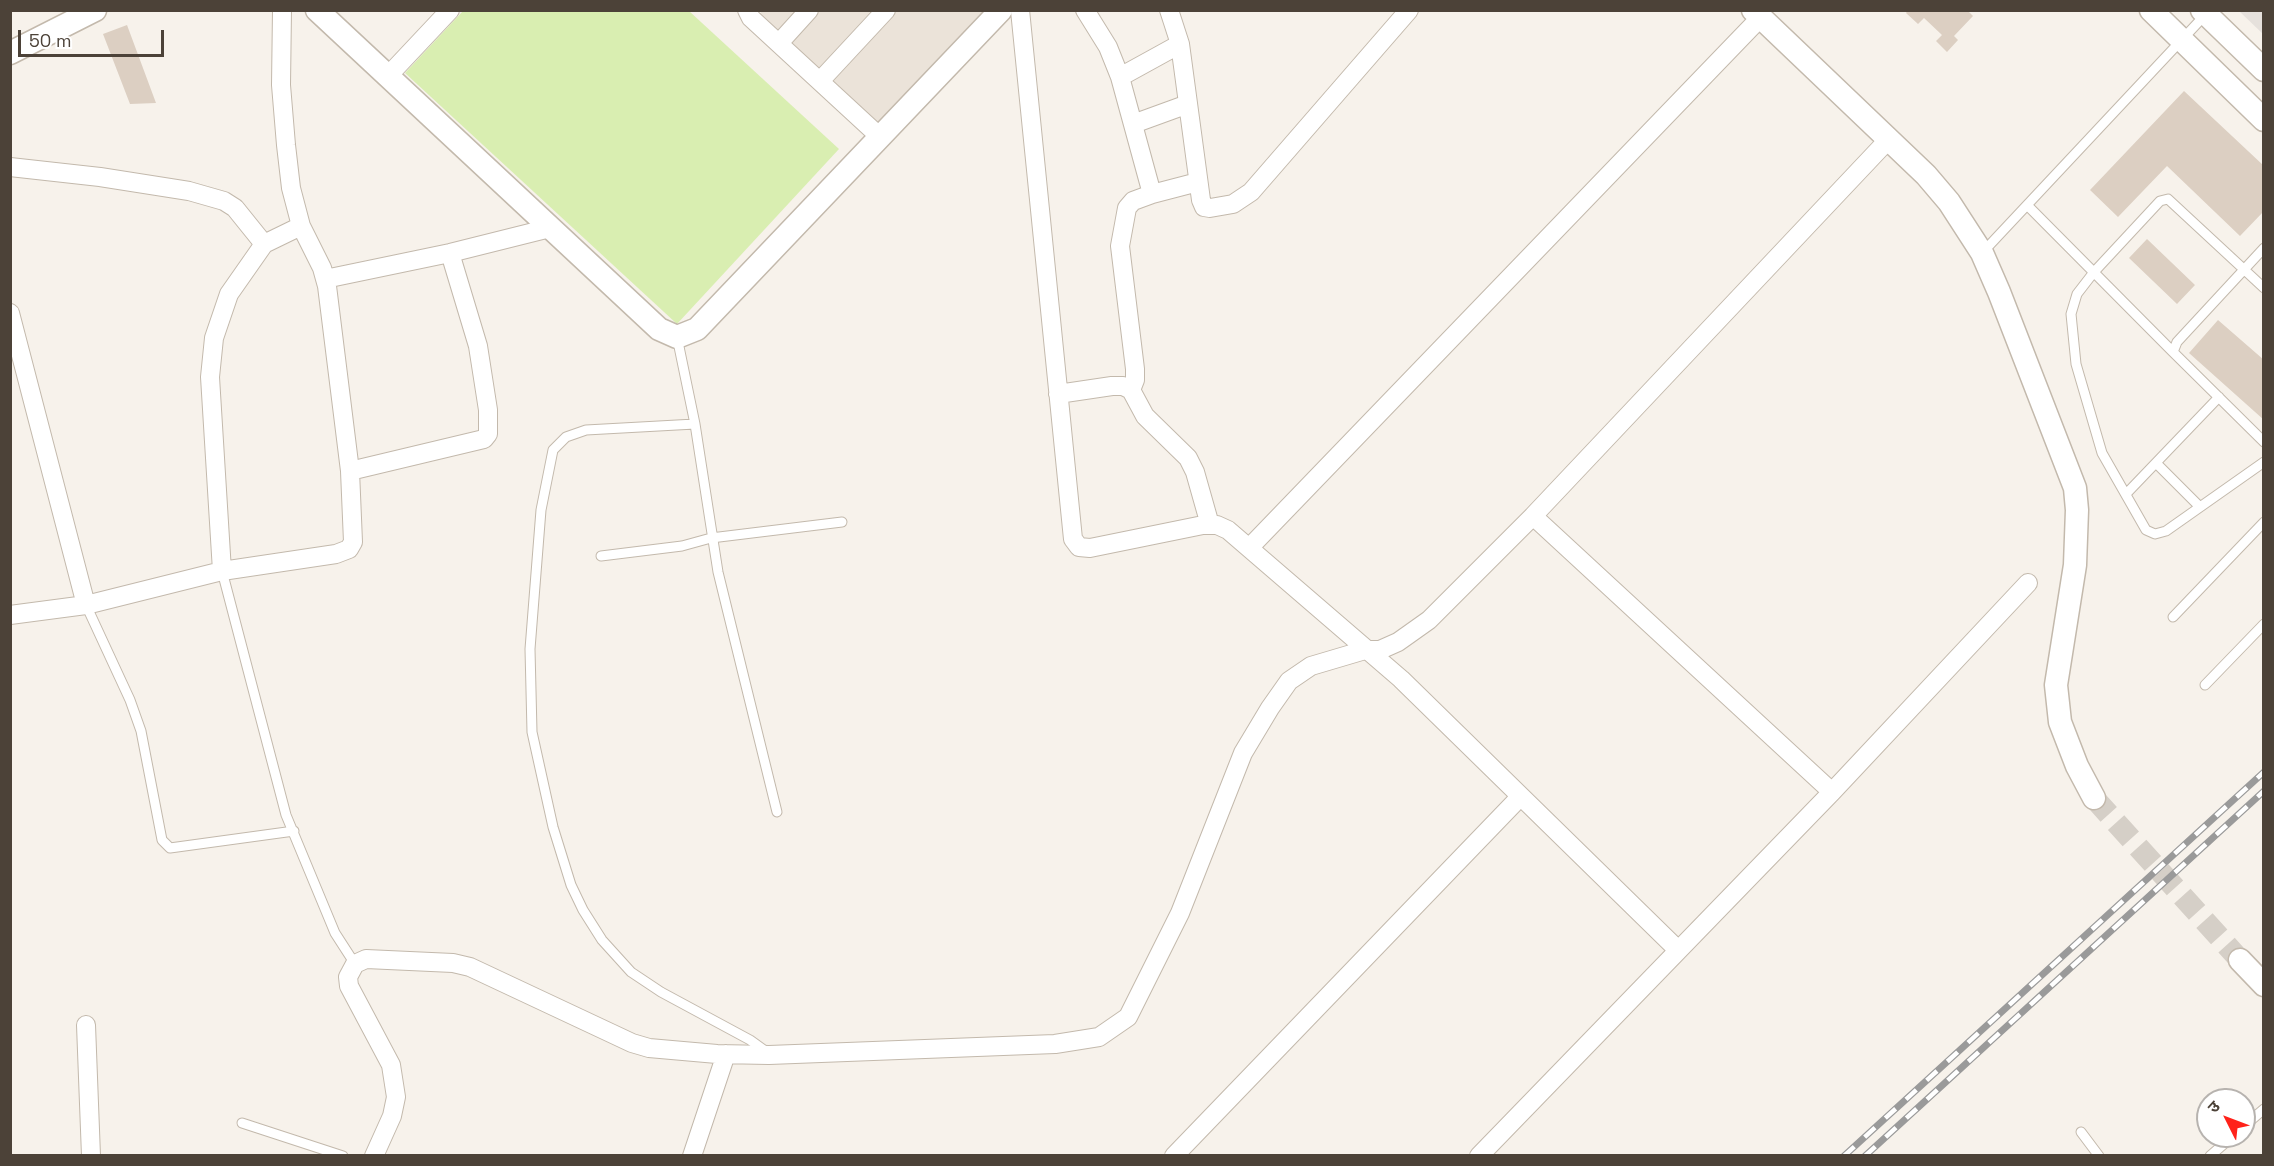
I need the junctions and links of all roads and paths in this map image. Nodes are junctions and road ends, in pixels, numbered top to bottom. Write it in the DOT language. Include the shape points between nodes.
graph roads {
  1 [pos="96,10"];
  2 [pos="282,10"];
  3 [pos="317,10"];
  4 [pos="450,10"];
  5 [pos="747,10"];
  6 [pos="809,10"];
  7 [pos="886,10"];
  8 [pos="1001,10"];
  9 [pos="1020,10"];
  10 [pos="1085,10"];
  11 [pos="1169,10"];
  12 [pos="1409,10"];
  13 [pos="2151,10"];
  14 [pos="2204,12"];
  15 [pos="1757,14"];
  16 [pos="2182,40"];
  17 [pos="780,42"];
  18 [pos="1180,44"];
  19 [pos="10,53"];
  20 [pos="2264,70"];
  21 [pos="387,77"];
  22 [pos="1120,77"];
  23 [pos="820,81"];
  24 [pos="1188,104"];
  25 [pos="2264,120"];
  26 [pos="1133,124"];
  27 [pos="879,136"];
  28 [pos="1887,140"];
  29 [pos="10,167"];
  30 [pos="1198,182"];
  31 [pos="1152,194"];
  32 [pos="2027,205"];
  33 [pos="301,226"];
  34 [pos="550,228"];
  35 [pos="264,244"];
  36 [pos="2264,248"];
  37 [pos="1982,253"];
  38 [pos="450,254"];
  39 [pos="2244,269"];
  40 [pos="2094,272"];
  41 [pos="326,279"];
  42 [pos="2264,288"];
  43 [pos="10,313"];
  44 [pos="677,337"];
  45 [pos="2174,352"];
  46 [pos="1131,390"];
  47 [pos="1058,394"];
  48 [pos="2219,397"];
  49 [pos="694,424"];
  50 [pos="2264,442"];
  51 [pos="2264,462"];
  52 [pos="2156,463"];
  53 [pos="350,471"];
  54 [pos="2126,495"];
  55 [pos="2200,507"];
  56 [pos="1533,516"];
  57 [pos="842,522"];
  58 [pos="2264,522"];
  59 [pos="1210,525"];
  60 [pos="711,538"];
  61 [pos="1250,547"];
  62 [pos="601,556"];
  63 [pos="222,572"];
  64 [pos="2028,583"];
  65 [pos="86,604"];
  66 [pos="10,615"];
  67 [pos="2173,616"];
  68 [pos="2264,624"];
  69 [pos="1365,650"];
  70 [pos="2205,685"];
  71 [pos="1832,792"];
  72 [pos="1520,797"];
  73 [pos="2094,798"];
  74 [pos="777,812"];
  75 [pos="294,831"];
  76 [pos="1678,950"];
  77 [pos="2240,960"];
  78 [pos="355,964"];
  79 [pos="2264,985"];
  80 [pos="86,1025"];
  81 [pos="726,1054"];
  82 [pos="770,1055"];
  83 [pos="242,1123"];
  84 [pos="2081,1132"];
  85 [pos="91,1155"];
  86 [pos="343,1155"];
  87 [pos="374,1155"];
  88 [pos="692,1155"];
  89 [pos="1174,1155"];
  90 [pos="1479,1155"];
  91 [pos="2099,1155"];
  1 -- 19 [label="street"];
  2 -- 33 [label="street" via="285,135 291,188"];
  3 -- 21 [label="street"];
  4 -- 21 [label="street"];
  5 -- 17 [label="street"];
  6 -- 17 [label="street"];
  7 -- 23 [label="street"];
  8 -- 27 [label="street"];
  9 -- 47 [label="street"];
  10 -- 22 [label="street" via="1108,47"];
  11 -- 18 [label="street"];
  12 -- 30 [label="street" via="1251,192 1233,204 1204,207"];
  13 -- 16 [label="street"];
  14 -- 16 [label="lane"];
  14 -- 20 [label="street"];
  15 -- 28 [label="street"];
  15 -- 61 [label="street"];
  16 -- 25 [label="street"];
  16 -- 32 [label="lane"];
  17 -- 23 [label="street"];
  18 -- 22 [label="street"];
  18 -- 24 [label="street"];
  21 -- 34 [label="street"];
  22 -- 26 [label="street"];
  23 -- 27 [label="street"];
  24 -- 26 [label="street"];
  24 -- 30 [label="street"];
  26 -- 31 [label="street"];
  27 -- 44 [label="street" via="697,329"];
  28 -- 37 [label="street" via="1949,202"];
  28 -- 56 [label="street"];
  29 -- 35 [label="street" via="100,177 224,201 235,208"];
  30 -- 31 [label="street"];
  31 -- 46 [label="street" via="1127,208 1120,246 1135,369"];
  32 -- 37 [label="lane"];
  32 -- 40 [label="lane"];
  33 -- 35 [label="street"];
  33 -- 41 [label="street"];
  34 -- 38 [label="street"];
  34 -- 44 [label="street" via="660,329"];
  35 -- 63 [label="street" via="229,294 214,338 210,377"];
  36 -- 39 [label="lane"];
  37 -- 73 [label="street" via="2075,488 2075,566 2056,685 2060,722"];
  38 -- 41 [label="street"];
  38 -- 53 [label="street" via="478,346 488,434 484,439"];
  39 -- 40 [label="lane" via="2168,199 2160,201"];
  39 -- 42 [label="lane"];
  39 -- 45 [label="lane" via="2177,342"];
  40 -- 45 [label="lane"];
  40 -- 54 [label="lane" via="2077,294 2071,314 2076,364 2102,453"];
  41 -- 53 [label="street"];
  43 -- 65 [label="street"];
  44 -- 49 [label="lane"];
  45 -- 48 [label="lane"];
  46 -- 47 [label="street" via="1112,386"];
  46 -- 59 [label="street" via="1145,416 1188,458"];
  47 -- 59 [label="street" via="1073,539 1079,547"];
  48 -- 50 [label="lane"];
  48 -- 52 [label="lane"];
  49 -- 60 [label="lane"];
  49 -- 82 [label="lane" via="586,430 566,437 553,450 541,510 530,649 532,732 553,827 571,885 602,940 631,972"];
  51 -- 55 [label="lane"];
  52 -- 54 [label="lane"];
  52 -- 55 [label="lane"];
  53 -- 63 [label="street" via="353,542 349,549"];
  54 -- 55 [label="lane" via="2146,530 2155,534 2166,531"];
  56 -- 69 [label="street" via="1429,620 1398,642 1380,650"];
  56 -- 71 [label="street"];
  57 -- 60 [label="lane"];
  58 -- 67 [label="lane"];
  59 -- 61 [label="street" via="1228,530"];
  60 -- 62 [label="lane" via="682,546"];
  60 -- 74 [label="lane"];
  61 -- 69 [label="street"];
  63 -- 65 [label="street"];
  63 -- 75 [label="lane" via="286,815"];
  64 -- 71 [label="street"];
  65 -- 66 [label="street"];
  65 -- 75 [label="lane" via="141,731 162,840 170,849"];
  68 -- 70 [label="lane"];
  69 -- 72 [label="street" via="1401,679"];
  69 -- 82 [label="street" via="1311,666 1289,681 1270,708 1243,753 1180,913 1128,1017 1098,1037 1055,1044"];
  71 -- 76 [label="street"];
  72 -- 76 [label="street"];
  72 -- 89 [label="street"];
  75 -- 78 [label="lane" via="335,933"];
  76 -- 90 [label="street"];
  77 -- 79 [label="street"];
  78 -- 81 [label="street" via="366,959 470,967 643,1047"];
  78 -- 87 [label="street" via="348,977 349,986 391,1065 396,1096 392,1116"];
  80 -- 85 [label="street"];
  81 -- 82 [label="street"];
  81 -- 88 [label="street"];
  83 -- 86 [label="lane"];
  84 -- 91 [label="lane"];
}
